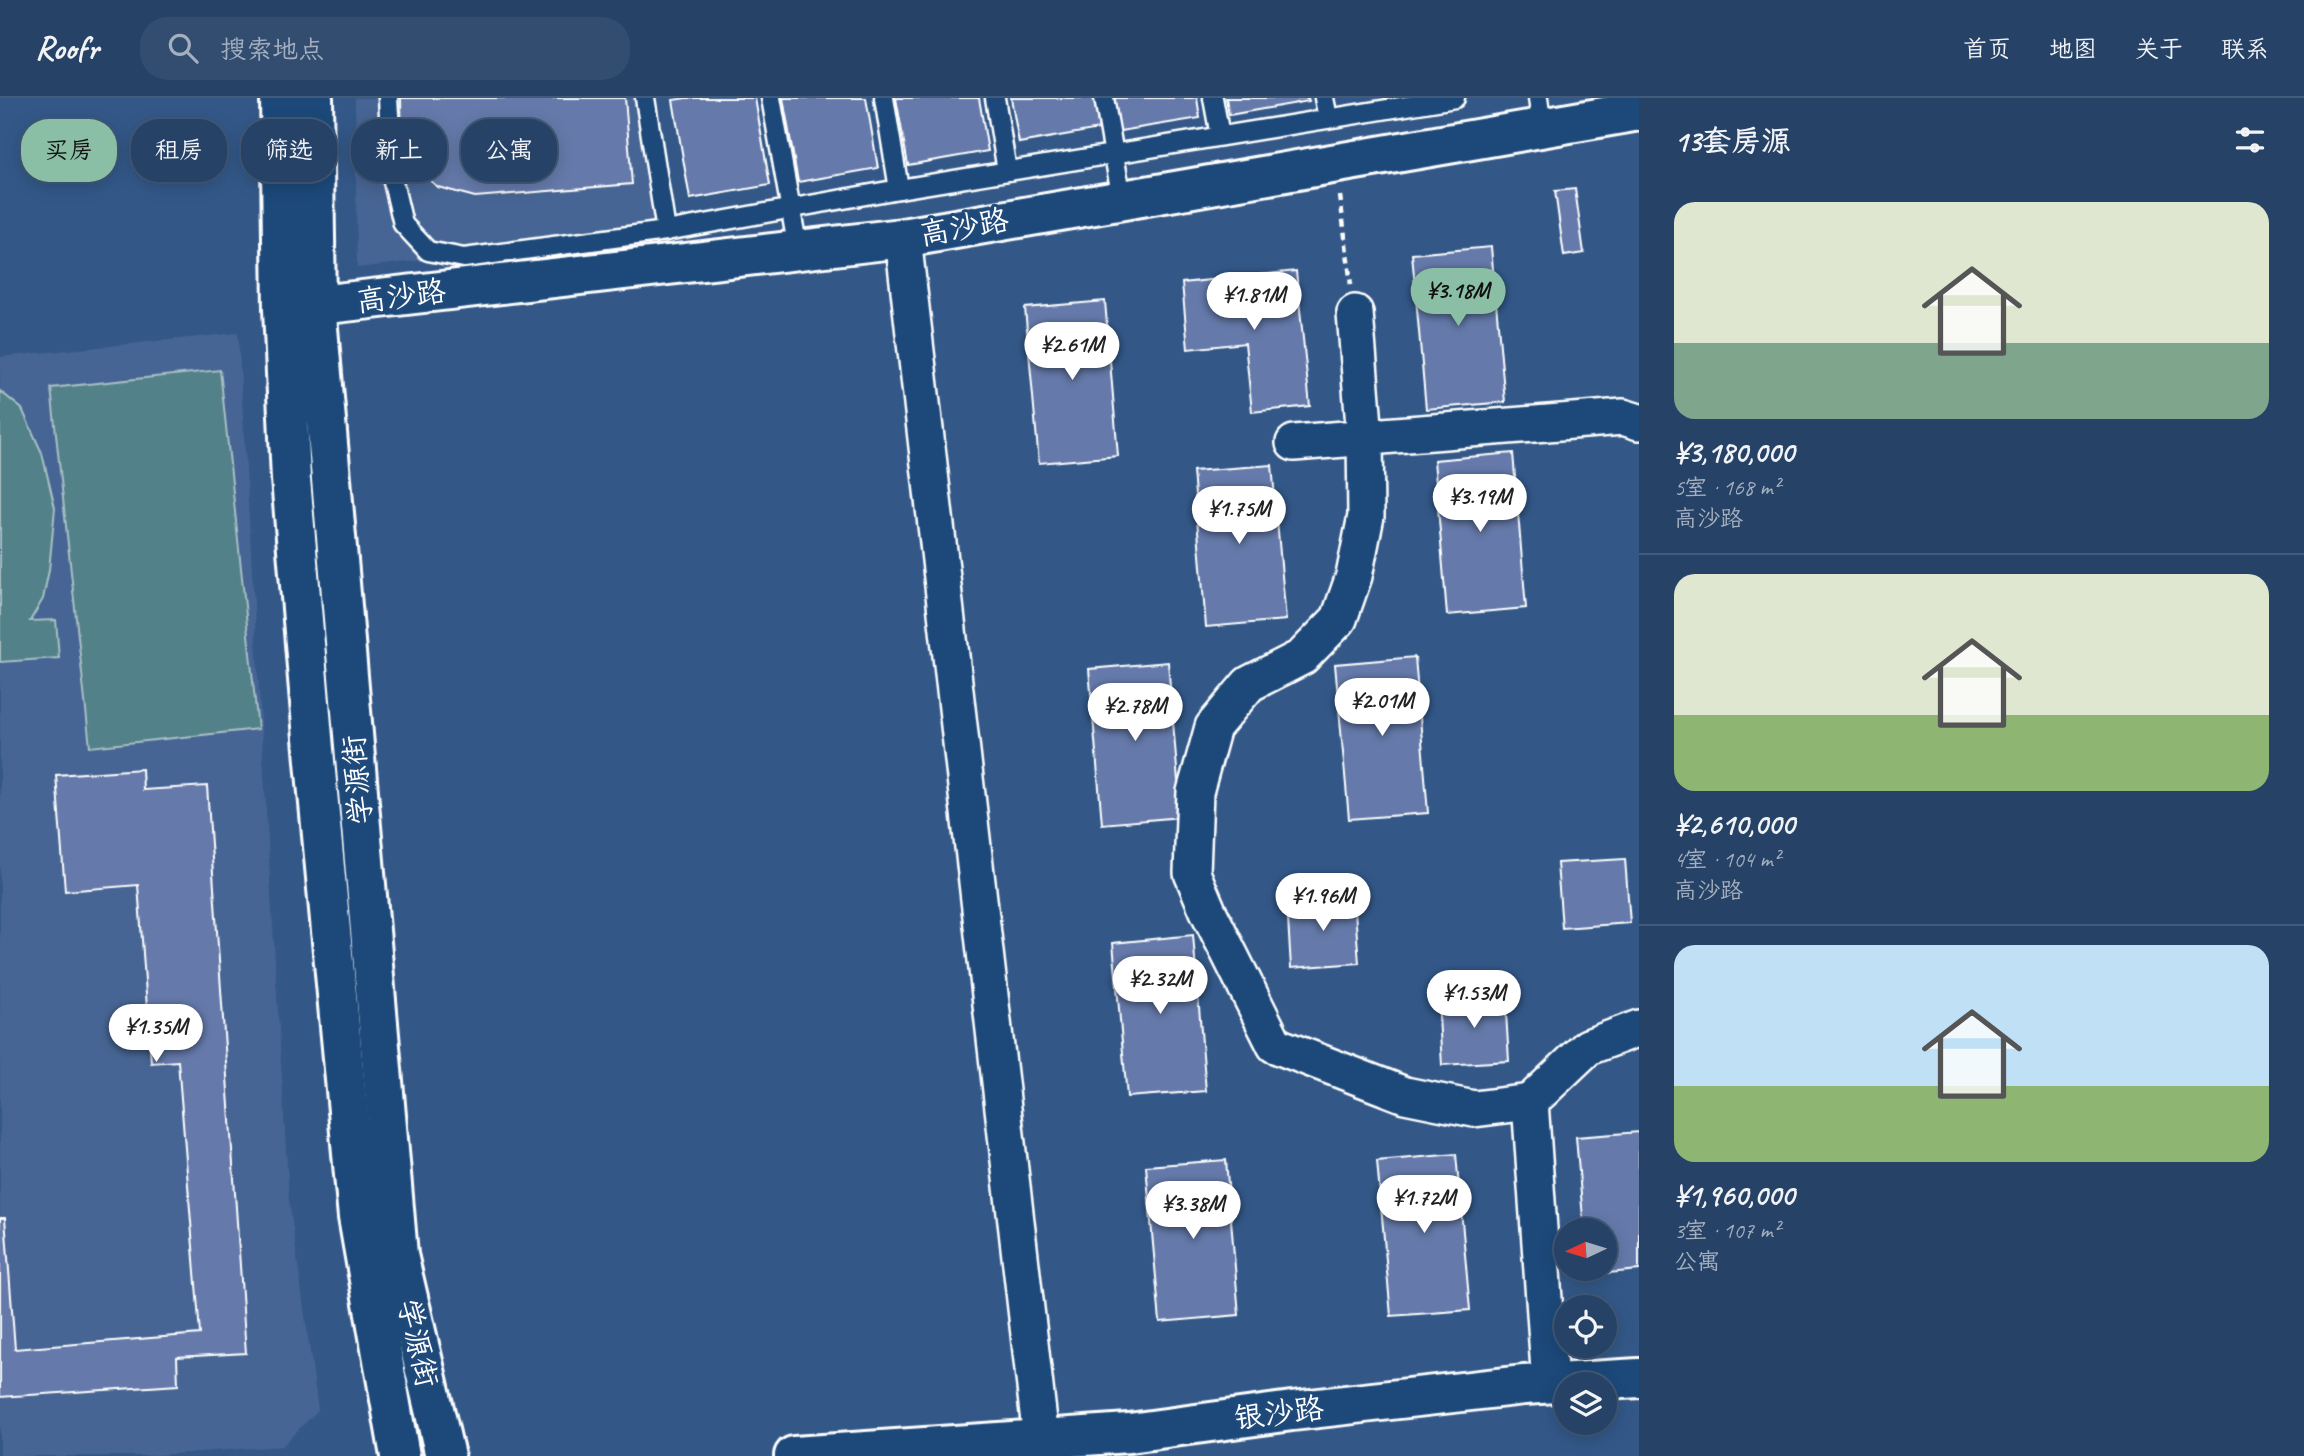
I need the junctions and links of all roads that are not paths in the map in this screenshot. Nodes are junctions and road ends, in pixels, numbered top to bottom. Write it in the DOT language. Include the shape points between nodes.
graph roads {
  1 [pos="280,98"];
  2 [pos="313,98"];
  3 [pos="388,98"];
  4 [pos="645,98"];
  5 [pos="771,98"];
  6 [pos="884,98"];
  7 [pos="995,98"];
  8 [pos="1104,98"];
  9 [pos="1213,98"];
  10 [pos="1324,98"];
  11 [pos="1455,98"];
  12 [pos="1434,100"];
  13 [pos="1639,111"];
  14 [pos="1540,113"];
  15 [pos="1328,118"];
  16 [pos="1220,136"];
  17 [pos="1113,154"];
  18 [pos="1007,172"];
  19 [pos="899,189"];
  20 [pos="1122,200"];
  21 [pos="789,209"];
  22 [pos="666,231"];
  23 [pos="903,238"];
  24 [pos="798,250"];
  25 [pos="300,307"];
  26 [pos="1355,313"];
  27 [pos="1639,422"];
  28 [pos="1365,438"];
  29 [pos="1294,443"];
  30 [pos="1639,1028"];
  31 [pos="1530,1101"];
  32 [pos="1639,1378"];
  33 [pos="1550,1384"];
  34 [pos="1041,1439"];
  35 [pos="400,1456"];
  36 [pos="445,1456"];
  37 [pos="794,1456"];
  1 -- 25 [label="main road, 学源街"];
  2 -- 25 [label="main road, 学源街"];
  3 -- 22 [label="lane" via="393,182 403,224 428,251 464,258"];
  4 -- 22 [label="lane"];
  5 -- 21 [label="lane"];
  6 -- 19 [label="lane"];
  7 -- 18 [label="lane"];
  8 -- 17 [label="lane"];
  9 -- 16 [label="lane"];
  10 -- 15 [label="lane"];
  11 -- 12 [label="lane"];
  12 -- 15 [label="lane"];
  13 -- 14 [label="main road, 高沙路"];
  14 -- 20 [label="main road, 高沙路" via="1336,163"];
  15 -- 16 [label="lane"];
  16 -- 17 [label="lane"];
  17 -- 18 [label="lane"];
  17 -- 20 [label="lane"];
  18 -- 19 [label="lane"];
  19 -- 21 [label="lane"];
  20 -- 23 [label="main road, 高沙路"];
  21 -- 22 [label="lane"];
  21 -- 24 [label="lane"];
  23 -- 24 [label="main road, 高沙路"];
  23 -- 34 [label="street"];
  24 -- 25 [label="main road, 高沙路"];
  25 -- 35 [label="main road, 学源街" via="291,479 358,1217"];
  25 -- 36 [label="main road, 学源街" via="398,1255"];
  26 -- 28 [label="street"];
  27 -- 28 [label="street" via="1623,417"];
  28 -- 29 [label="street"];
  28 -- 31 [label="street" via="1366,516 1339,620 1303,657 1249,684 1213,727 1195,792 1192,873 1275,1045 1405,1095 1474,1109"];
  30 -- 31 [label="street" via="1588,1047"];
  31 -- 33 [label="street"];
  32 -- 33 [label="main road, 银沙路"];
  33 -- 34 [label="main road, 银沙路"];
  34 -- 37 [label="main road, 银沙路"];
}
